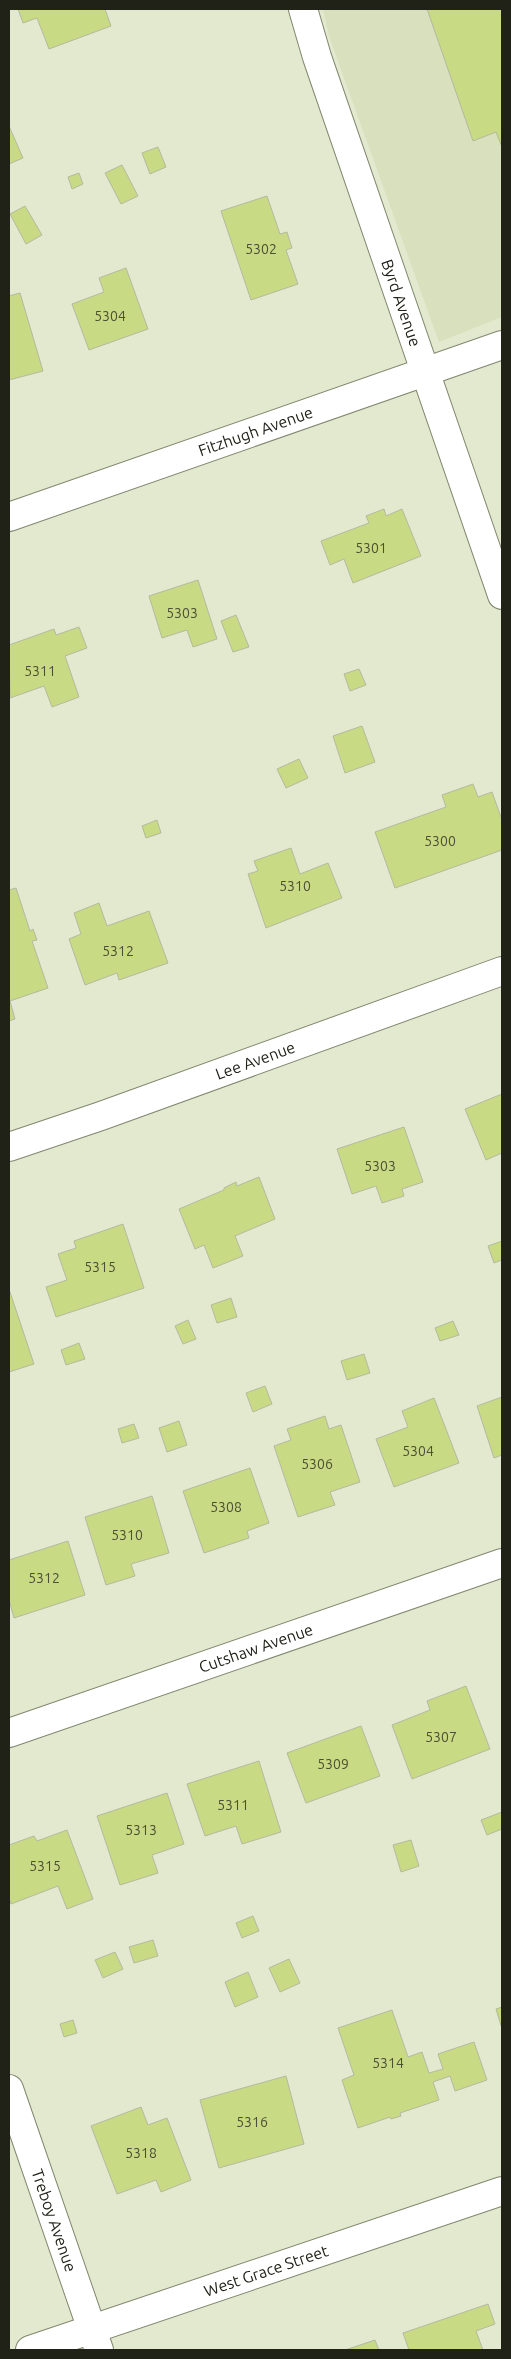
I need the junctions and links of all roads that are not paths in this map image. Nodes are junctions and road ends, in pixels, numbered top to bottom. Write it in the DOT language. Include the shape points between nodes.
graph roads {
  1 [pos="303,9"];
  2 [pos="502,345"];
  3 [pos="426,374"];
  4 [pos="9,517"];
  5 [pos="502,595"];
  6 [pos="502,971"];
  7 [pos="9,1147"];
  8 [pos="502,1563"];
  9 [pos="9,1734"];
  10 [pos="9,2089"];
  11 [pos="502,2191"];
  12 [pos="95,2340"];
  13 [pos="30,2350"];
  1 -- 3 [label="street, Byrd Avenue"];
  2 -- 3 [label="street, Fitzhugh Avenue"];
  3 -- 4 [label="street, Fitzhugh Avenue"];
  3 -- 5 [label="street, Byrd Avenue"];
  6 -- 7 [label="street, Lee Avenue"];
  8 -- 9 [label="street, Cutshaw Avenue"];
  10 -- 12 [label="street, Treboy Avenue"];
  11 -- 12 [label="street, West Grace Street"];
  12 -- 13 [label="street, West Grace Street"];
}
